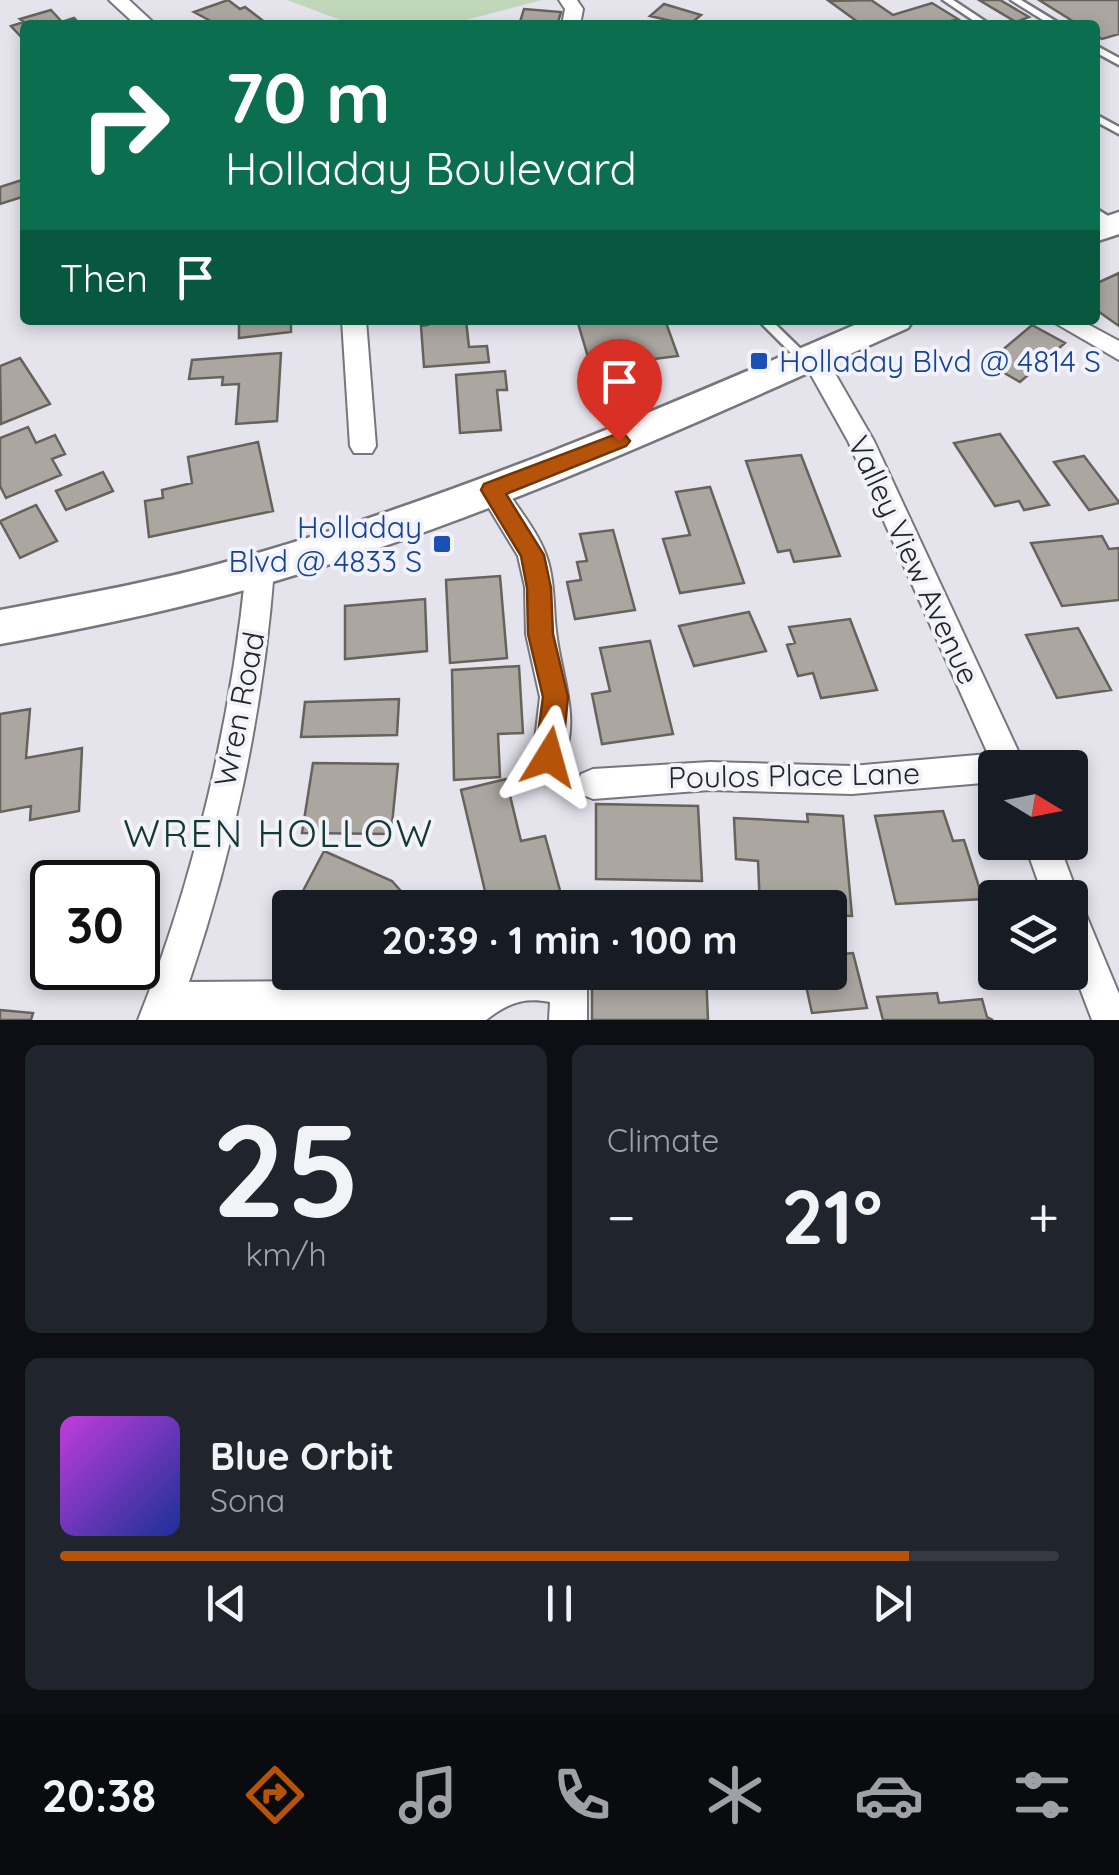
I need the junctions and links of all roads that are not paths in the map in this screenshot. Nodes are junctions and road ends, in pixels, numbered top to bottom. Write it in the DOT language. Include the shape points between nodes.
graph roads {
  1 [pos="118,0"];
  2 [pos="947,0"];
  3 [pos="1015,0"];
  4 [pos="141,20"];
  5 [pos="978,20"];
  6 [pos="1049,20"];
  7 [pos="354,325"];
  8 [pos="770,325"];
  9 [pos="883,325"];
  10 [pos="1071,325"];
  11 [pos="1119,352"];
  12 [pos="809,358"];
  13 [pos="363,446"];
  14 [pos="492,490"];
  15 [pos="260,568"];
  16 [pos="0,627"];
  17 [pos="1000,750"];
  18 [pos="549,757"];
  19 [pos="978,769"];
  20 [pos="593,784"];
  21 [pos="1088,963"];
  22 [pos="161,1011"];
  23 [pos="473,1014"];
  24 [pos="568,1020"];
  25 [pos="1110,1020"];
  1 -- 4 [label="street"];
  2 -- 5 [label="lane"];
  3 -- 6 [label="lane"];
  7 -- 13 [label="street"];
  8 -- 12 [label="lane"];
  9 -- 12 [label="main road"];
  10 -- 11 [label="street"];
  12 -- 14 [label="main road"];
  12 -- 17 [label="street, Valley View Avenue" via="861,441"];
  14 -- 15 [label="main road"];
  14 -- 18 [label="street" via="532,555 556,697"];
  15 -- 16 [label="main road"];
  15 -- 22 [label="street, Wren Road" via="256,629 229,770"];
  19 -- 20 [label="street, Poulos Place Lane" via="852,780 710,776"];
  21 -- 25 [label="street"];
  22 -- 23 [label="street" via="324,999"];
  23 -- 24 [label="street" via="500,985 536,979 568,988"];
}
